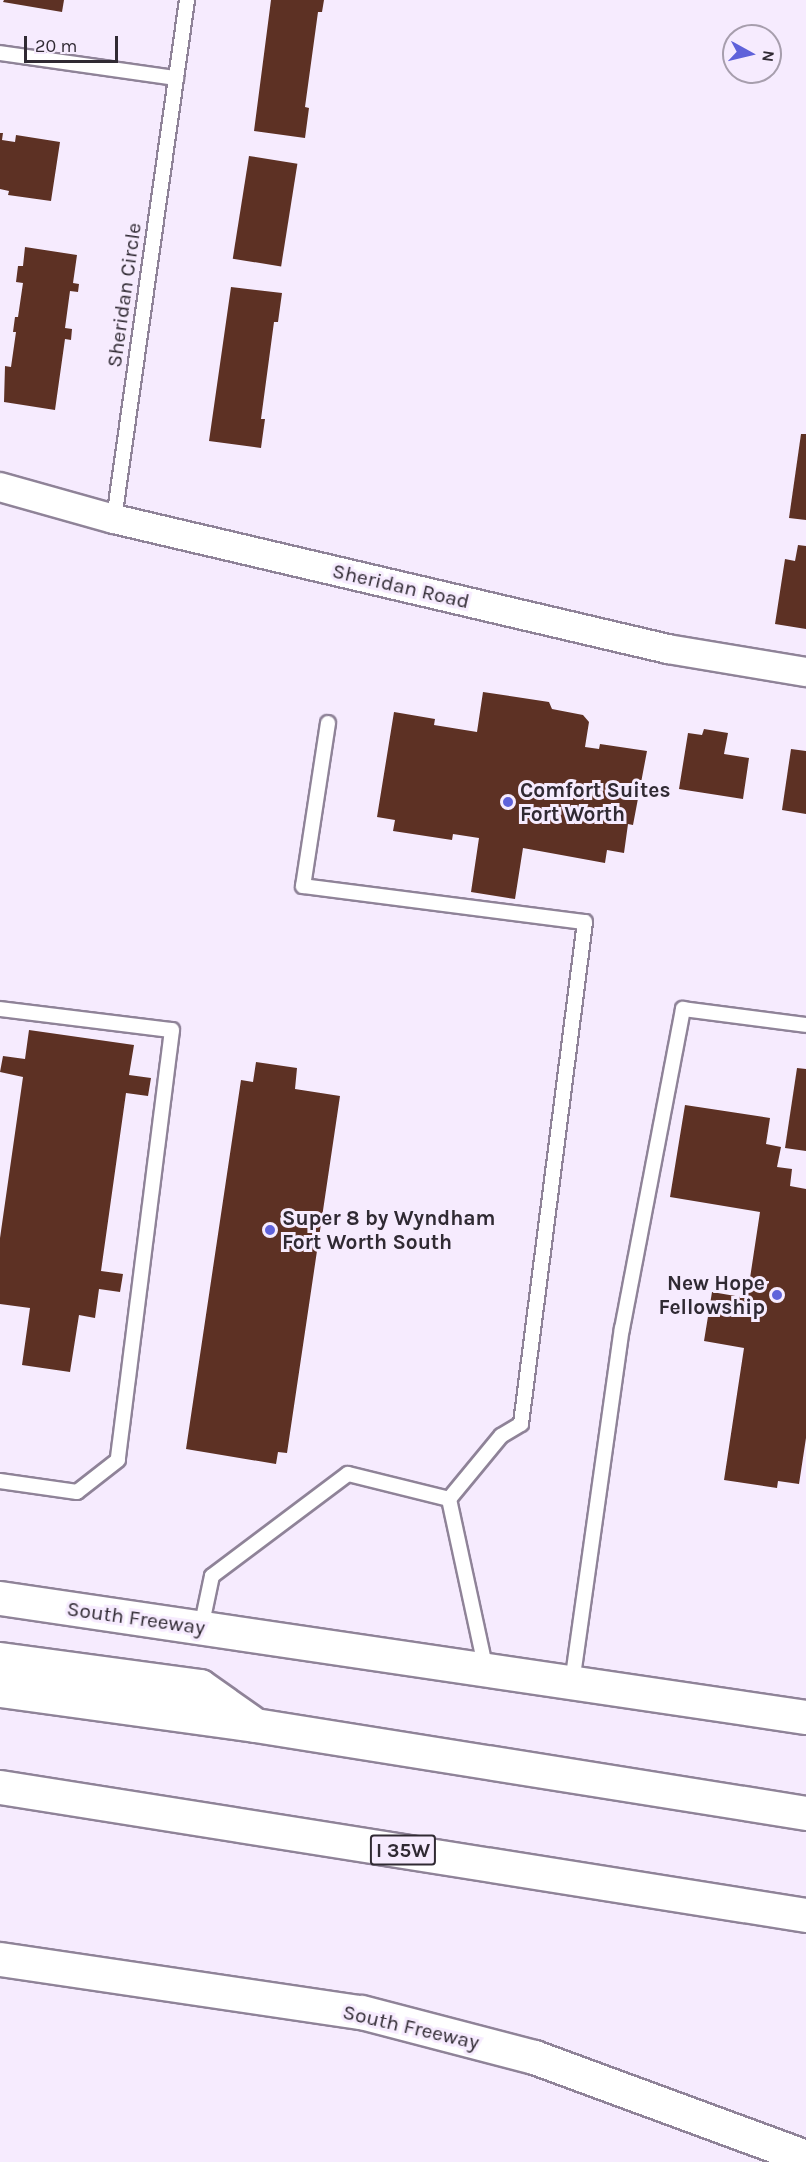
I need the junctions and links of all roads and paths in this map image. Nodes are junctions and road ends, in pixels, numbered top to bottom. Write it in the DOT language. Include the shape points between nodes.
graph roads {
  1 [pos="187,0"];
  2 [pos="0,53"];
  3 [pos="176,78"];
  4 [pos="0,487"];
  5 [pos="114,519"];
  6 [pos="806,672"];
  7 [pos="328,723"];
  8 [pos="0,1008"];
  9 [pos="806,1025"];
  10 [pos="0,1485"];
  11 [pos="449,1500"];
  12 [pos="0,1598"];
  13 [pos="201,1628"];
  14 [pos="0,1659"];
  15 [pos="486,1670"];
  16 [pos="572,1683"];
  17 [pos="0,1690"];
  18 [pos="806,1718"];
  19 [pos="255,1725"];
  20 [pos="0,1786"];
  21 [pos="806,1813"];
  22 [pos="806,1915"];
  23 [pos="0,1959"];
  24 [pos="806,2157"];
  1 -- 3 [label="lane, Sheridan Circle"];
  2 -- 3 [label="lane"];
  3 -- 5 [label="lane, Sheridan Circle"];
  4 -- 5 [label="street, Sheridan Road"];
  5 -- 6 [label="street, Sheridan Road" via="668,649"];
  7 -- 11 [label="lane" via="303,886 585,922 521,1424 501,1436"];
  8 -- 10 [label="lane" via="172,1030 118,1460 77,1492"];
  9 -- 16 [label="lane" via="683,1009 622,1329"];
  11 -- 13 [label="lane" via="348,1474 212,1576"];
  11 -- 15 [label="lane"];
  12 -- 13 [label="main road, South Freeway"];
  13 -- 15 [label="main road, South Freeway"];
  14 -- 19 [label="main road" via="200,1686"];
  15 -- 16 [label="main road, South Freeway"];
  16 -- 18 [label="main road, South Freeway"];
  17 -- 19 [label="main road"];
  19 -- 21 [label="main road"];
  20 -- 22 [label="main road, I 35W"];
  23 -- 24 [label="main road, South Freeway" via="361,2012 534,2057"];
}
